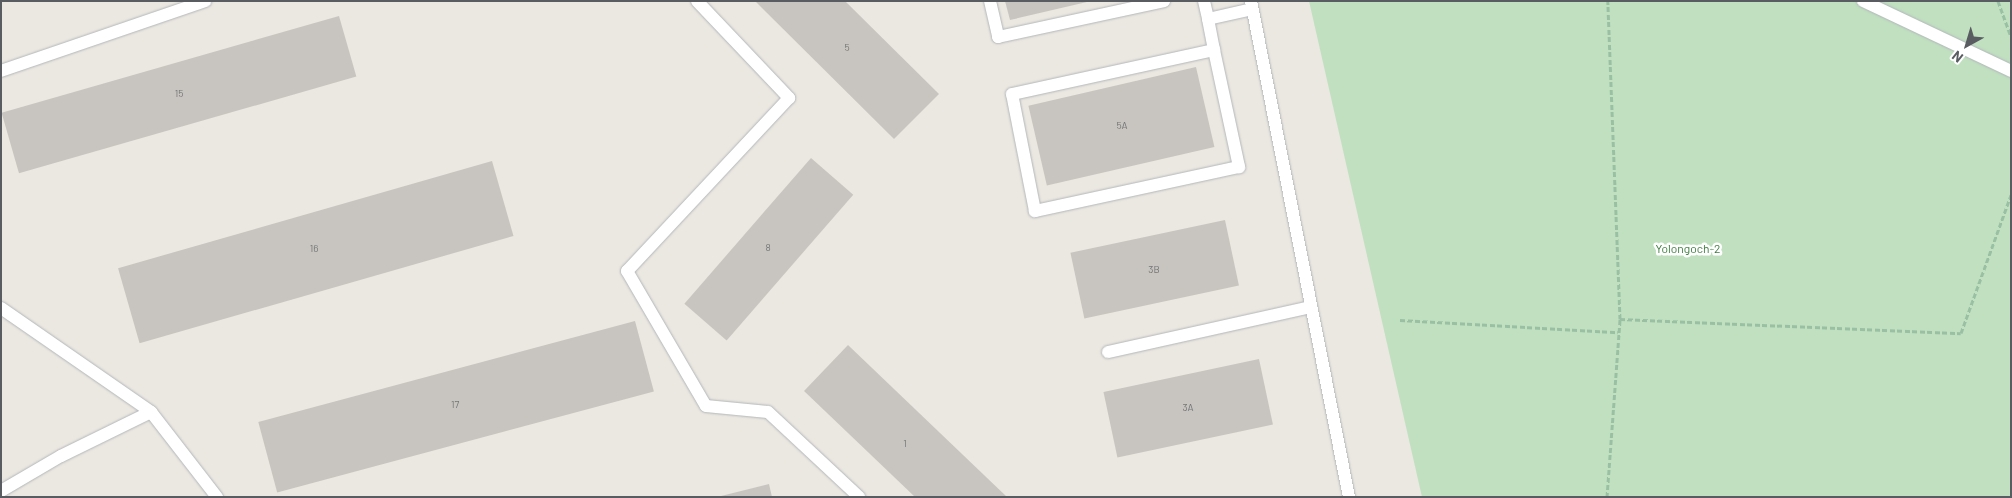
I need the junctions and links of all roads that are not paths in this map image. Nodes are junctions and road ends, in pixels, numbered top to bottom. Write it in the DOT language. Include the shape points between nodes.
graph roads {
  1 [pos="205,1"];
  2 [pos="697,1"];
  3 [pos="990,1"];
  4 [pos="1164,1"];
  5 [pos="1204,1"];
  6 [pos="1864,1"];
  7 [pos="1251,5"];
  8 [pos="1208,19"];
  9 [pos="1214,50"];
  10 [pos="1,71"];
  11 [pos="2011,71"];
  12 [pos="1311,307"];
  13 [pos="1,308"];
  14 [pos="1108,352"];
  15 [pos="150,412"];
  16 [pos="1,491"];
  17 [pos="217,497"];
  18 [pos="859,497"];
  19 [pos="1349,497"];
  1 -- 10 [label="lane"];
  2 -- 18 [label="lane" via="789,98 627,271 706,406 768,412"];
  3 -- 4 [label="lane" via="998,37"];
  5 -- 8 [label="lane"];
  6 -- 11 [label="lane"];
  7 -- 8 [label="lane"];
  7 -- 12 [label="lane"];
  8 -- 9 [label="lane"];
  9 -- 9 [label="lane" via="1239,167 1035,211 1012,94"];
  12 -- 14 [label="lane"];
  12 -- 19 [label="lane"];
  13 -- 15 [label="lane"];
  15 -- 16 [label="lane" via="61,456"];
  15 -- 17 [label="lane"];
}
